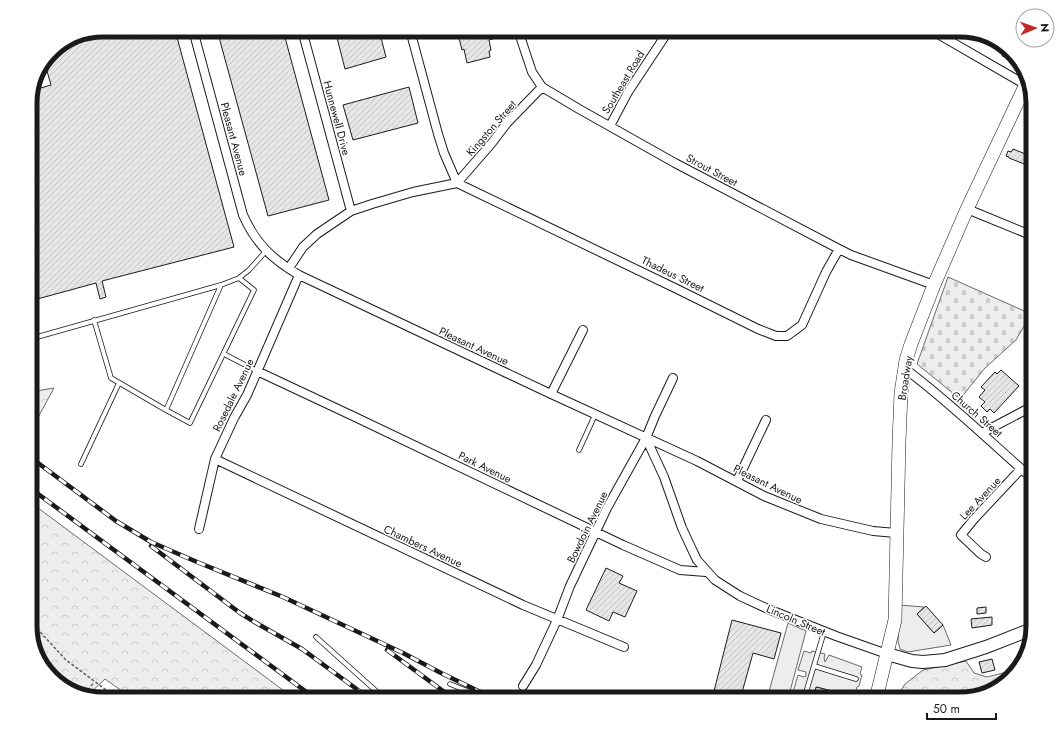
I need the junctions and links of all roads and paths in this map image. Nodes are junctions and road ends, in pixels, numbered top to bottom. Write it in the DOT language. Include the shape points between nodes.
graph roads {
  1 [pos="195,37"];
  2 [pos="304,37"];
  3 [pos="412,37"];
  4 [pos="520,37"];
  5 [pos="664,37"];
  6 [pos="944,37"];
  7 [pos="1022,79"];
  8 [pos="542,87"];
  9 [pos="1024,87"];
  10 [pos="610,126"];
  11 [pos="457,183"];
  12 [pos="967,209"];
  13 [pos="351,211"];
  14 [pos="1026,233"];
  15 [pos="839,249"];
  16 [pos="266,251"];
  17 [pos="289,268"];
  18 [pos="299,274"];
  19 [pos="239,278"];
  20 [pos="221,285"];
  21 [pos="934,285"];
  22 [pos="94,320"];
  23 [pos="583,330"];
  24 [pos="37,337"];
  25 [pos="224,354"];
  26 [pos="904,368"];
  27 [pos="257,371"];
  28 [pos="673,378"];
  29 [pos="120,383"];
  30 [pos="551,394"];
  31 [pos="166,410"];
  32 [pos="1026,410"];
  33 [pos="595,415"];
  34 [pos="766,420"];
  35 [pos="982,433"];
  36 [pos="646,438"];
  37 [pos="579,450"];
  38 [pos="215,459"];
  39 [pos="81,464"];
  40 [pos="1021,469"];
  41 [pos="1026,474"];
  42 [pos="737,481"];
  43 [pos="199,529"];
  44 [pos="597,532"];
  45 [pos="896,533"];
  46 [pos="986,557"];
  47 [pos="706,572"];
  48 [pos="557,620"];
  49 [pos="37,629"];
  50 [pos="824,632"];
  51 [pos="1025,632"];
  52 [pos="316,637"];
  53 [pos="624,647"];
  54 [pos="887,654"];
  55 [pos="814,666"];
  56 [pos="856,679"];
  57 [pos="94,682"];
  58 [pos="450,684"];
  59 [pos="524,686"];
  60 [pos="88,690"];
  61 [pos="108,692"];
  62 [pos="377,692"];
  63 [pos="470,692"];
  64 [pos="806,692"];
  65 [pos="878,692"];
  1 -- 16 [label="street, Pleasant Avenue" via="243,215 250,230"];
  2 -- 13 [label="street, Hunnewell Drive"];
  3 -- 11 [label="street" via="444,153"];
  4 -- 8 [label="street, Strout Street" via="532,72"];
  5 -- 10 [label="street, Southeast Road" via="628,92"];
  6 -- 7 [label="street"];
  8 -- 10 [label="street, Strout Street"];
  8 -- 11 [label="street, Kingston Street" via="507,123"];
  9 -- 12 [label="main road, Broadway"];
  10 -- 15 [label="street, Strout Street"];
  11 -- 13 [label="street" via="413,192"];
  11 -- 15 [label="street, Thadeus Street" via="776,336 787,336 802,325"];
  12 -- 14 [label="street"];
  12 -- 21 [label="main road, Broadway"];
  13 -- 17 [label="street" via="302,247"];
  15 -- 21 [label="street, Strout Street"];
  16 -- 17 [label="street, Pleasant Avenue"];
  16 -- 19 [label="lane"];
  17 -- 18 [label="street, Pleasant Avenue"];
  18 -- 27 [label="street, Rosedale Avenue"];
  18 -- 30 [label="street, Pleasant Avenue"];
  19 -- 20 [label="lane"];
  19 -- 25 [label="lane" via="254,290"];
  20 -- 22 [label="lane"];
  20 -- 31 [label="lane"];
  21 -- 26 [label="main road, Broadway" via="910,344"];
  22 -- 24 [label="lane"];
  22 -- 29 [label="lane" via="111,378"];
  23 -- 30 [label="street"];
  25 -- 27 [label="lane"];
  25 -- 31 [label="lane" via="190,423"];
  26 -- 35 [label="street, Church Street"];
  26 -- 45 [label="main road, Broadway"];
  27 -- 38 [label="street, Rosedale Avenue"];
  27 -- 44 [label="street, Park Avenue"];
  28 -- 36 [label="street, Bowdoin Avenue"];
  29 -- 31 [label="lane"];
  29 -- 39 [label="lane"];
  30 -- 33 [label="street, Pleasant Avenue"];
  32 -- 35 [label="street"];
  33 -- 36 [label="street, Pleasant Avenue"];
  33 -- 37 [label="lane"];
  34 -- 42 [label="street"];
  35 -- 40 [label="street, Church Street"];
  36 -- 42 [label="street, Pleasant Avenue"];
  36 -- 44 [label="street, Bowdoin Avenue"];
  36 -- 47 [label="street, Lincoln Street" via="664,477 682,528 697,560"];
  38 -- 43 [label="street, Rosedale Avenue"];
  38 -- 48 [label="street, Chambers Avenue"];
  40 -- 41 [label="street, Church Street"];
  40 -- 46 [label="street, Lee Avenue" via="961,535"];
  42 -- 45 [label="street, Pleasant Avenue" via="764,496 821,519 873,531"];
  44 -- 47 [label="street, Park Avenue" via="680,570"];
  44 -- 48 [label="street, Bowdoin Avenue" via="570,586"];
  45 -- 54 [label="main road, Broadway" via="895,620"];
  47 -- 50 [label="street, Lincoln Street" via="740,596"];
  48 -- 53 [label="street, Chambers Avenue"];
  48 -- 59 [label="street, Bowdoin Avenue"];
  49 -- 57 [label="path" via="66,660"];
  50 -- 54 [label="street, Lincoln Street"];
  50 -- 55 [label="lane"];
  51 -- 54 [label="main road, Lincoln Street" via="945,660 912,661"];
  52 -- 62 [label="lane"];
  54 -- 65 [label="main road, Broadway"];
  55 -- 56 [label="lane"];
  55 -- 64 [label="lane"];
  57 -- 60 [label="path"];
  57 -- 61 [label="path"];
  58 -- 63 [label="lane"];
}
